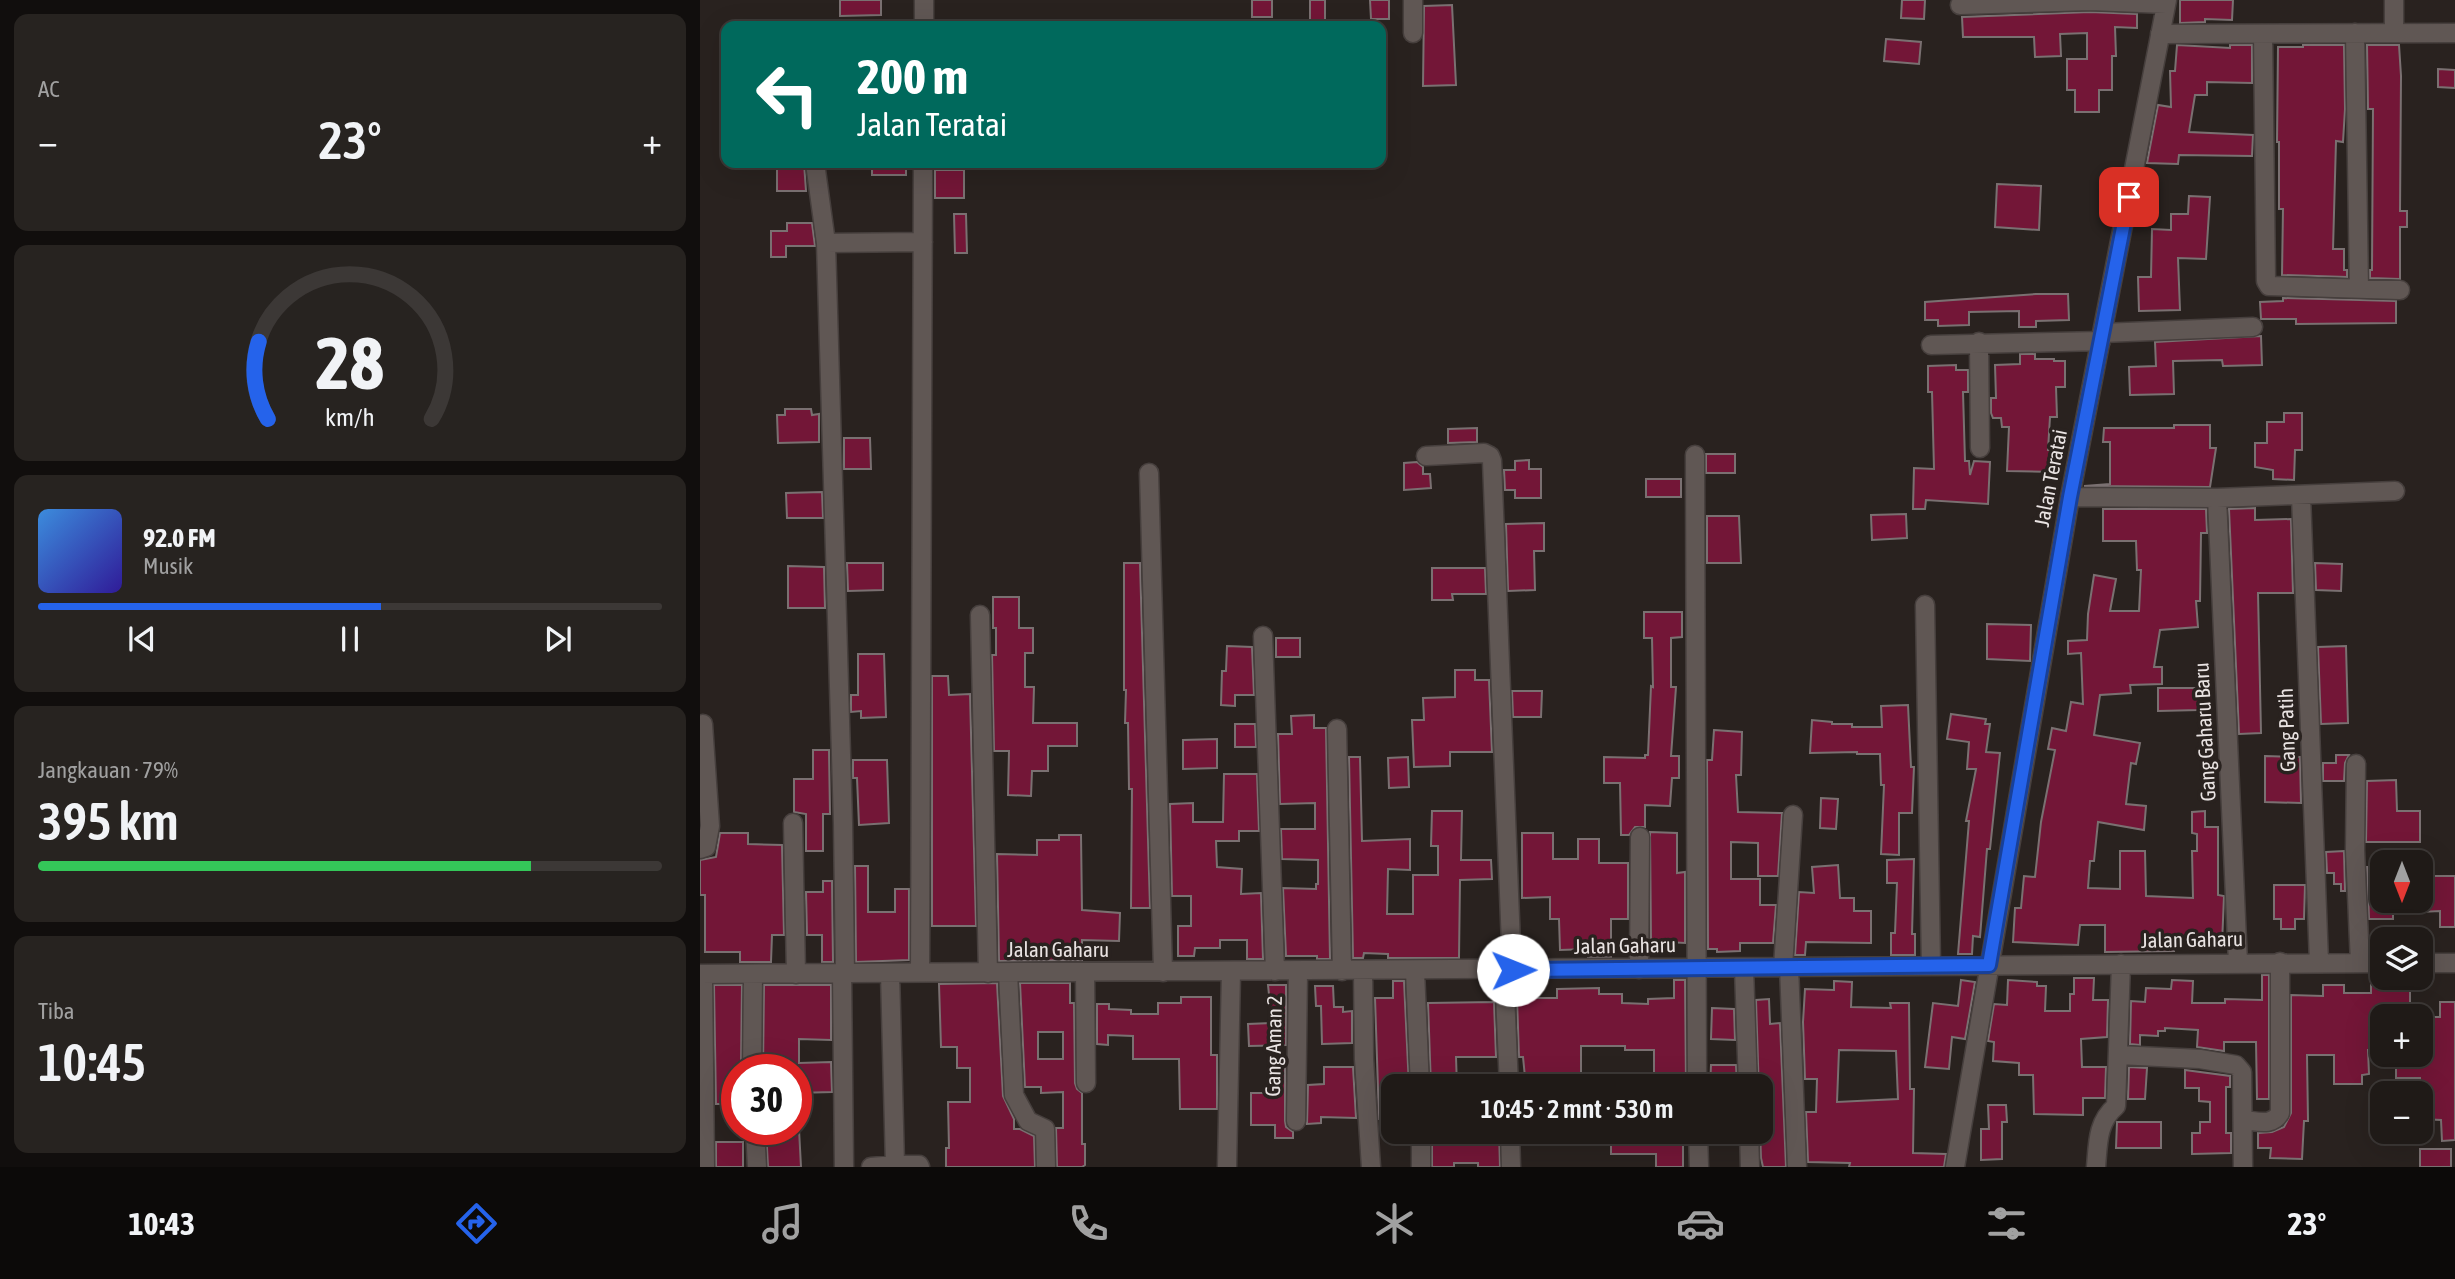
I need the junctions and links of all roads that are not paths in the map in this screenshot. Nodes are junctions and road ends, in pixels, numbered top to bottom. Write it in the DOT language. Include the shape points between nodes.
graph roads {
  1 [pos="924,0"];
  2 [pos="1413,0"];
  3 [pos="2394,0"];
  4 [pos="2167,2"];
  5 [pos="1960,5"];
  6 [pos="924,21"];
  7 [pos="1413,33"];
  8 [pos="2355,33"];
  9 [pos="2394,33"];
  10 [pos="2455,33"];
  11 [pos="2160,34"];
  12 [pos="2263,34"];
  13 [pos="816,168"];
  14 [pos="923,168"];
  15 [pos="923,242"];
  16 [pos="826,243"];
  17 [pos="2359,289"];
  18 [pos="2400,290"];
  19 [pos="2253,327"];
  20 [pos="2102,337"];
  21 [pos="1979,342"];
  22 [pos="1931,345"];
  23 [pos="1980,447"];
  24 [pos="1695,455"];
  25 [pos="1426,456"];
  26 [pos="1149,473"];
  27 [pos="2395,491"];
  28 [pos="2301,496"];
  29 [pos="2070,497"];
  30 [pos="2217,498"];
  31 [pos="1925,605"];
  32 [pos="981,615"];
  33 [pos="1262,636"];
  34 [pos="703,724"];
  35 [pos="1337,729"];
  36 [pos="2356,764"];
  37 [pos="1793,816"];
  38 [pos="793,823"];
  39 [pos="1640,837"];
  40 [pos="700,849"];
  41 [pos="2280,962"];
  42 [pos="2319,962"];
  43 [pos="2360,962"];
  44 [pos="2370,962"];
  45 [pos="2433,962"];
  46 [pos="2455,962"];
  47 [pos="2238,963"];
  48 [pos="2121,964"];
  49 [pos="1989,965"];
  50 [pos="1931,966"];
  51 [pos="1786,967"];
  52 [pos="1696,968"];
  53 [pos="1744,968"];
  54 [pos="1639,969"];
  55 [pos="1508,970"];
  56 [pos="1275,971"];
  57 [pos="1298,971"];
  58 [pos="1342,971"];
  59 [pos="1363,971"];
  60 [pos="1415,971"];
  61 [pos="1163,972"];
  62 [pos="1231,972"];
  63 [pos="988,973"];
  64 [pos="1008,973"];
  65 [pos="1085,973"];
  66 [pos="701,974"];
  67 [pos="753,974"];
  68 [pos="796,974"];
  69 [pos="844,974"];
  70 [pos="890,974"];
  71 [pos="920,974"];
  72 [pos="752,1054"];
  73 [pos="2118,1055"];
  74 [pos="1419,1074"];
  75 [pos="1509,1074"];
  76 [pos="1698,1074"];
  77 [pos="1748,1074"];
  78 [pos="1086,1083"];
  79 [pos="2244,1120"];
  80 [pos="1296,1121"];
  81 [pos="1421,1144"];
  82 [pos="1510,1144"];
  83 [pos="1698,1144"];
  84 [pos="1749,1144"];
  85 [pos="756,1145"];
  86 [pos="895,1166"];
  87 [pos="705,1167"];
  88 [pos="757,1167"];
  89 [pos="844,1167"];
  90 [pos="871,1167"];
  91 [pos="919,1167"];
  92 [pos="1046,1167"];
  93 [pos="1227,1167"];
  94 [pos="1371,1167"];
  95 [pos="1421,1167"];
  96 [pos="1511,1167"];
  97 [pos="1699,1167"];
  98 [pos="1750,1167"];
  99 [pos="1797,1167"];
  100 [pos="1955,1167"];
  101 [pos="2096,1167"];
  102 [pos="2243,1167"];
  1 -- 6 [label="street"];
  2 -- 7 [label="street"];
  3 -- 9 [label="street"];
  4 -- 5 [label="street"];
  4 -- 11 [label="street, Jalan Teratai"];
  8 -- 9 [label="street"];
  8 -- 12 [label="street"];
  8 -- 17 [label="street"];
  9 -- 10 [label="street"];
  11 -- 12 [label="street"];
  11 -- 20 [label="street, Jalan Teratai"];
  12 -- 17 [label="street" via="2266,281 2269,286"];
  13 -- 16 [label="street"];
  14 -- 15 [label="street"];
  15 -- 16 [label="street"];
  15 -- 71 [label="street"];
  16 -- 69 [label="street"];
  17 -- 18 [label="street"];
  19 -- 20 [label="street"];
  20 -- 21 [label="street"];
  20 -- 29 [label="street, Jalan Teratai"];
  21 -- 22 [label="street"];
  21 -- 23 [label="street"];
  24 -- 52 [label="street"];
  25 -- 55 [label="street" via="1484,453 1492,461"];
  26 -- 61 [label="street"];
  27 -- 28 [label="street"];
  28 -- 30 [label="street"];
  28 -- 42 [label="street, Gang Patih"];
  29 -- 30 [label="street"];
  29 -- 49 [label="street, Jalan Teratai"];
  30 -- 47 [label="street, Gang Gaharu Baru"];
  31 -- 50 [label="street"];
  32 -- 63 [label="street"];
  33 -- 56 [label="street"];
  34 -- 40 [label="street" via="710,826 706,847"];
  35 -- 58 [label="street"];
  36 -- 43 [label="street"];
  37 -- 51 [label="street"];
  38 -- 68 [label="street"];
  39 -- 54 [label="street"];
  41 -- 42 [label="street, Jalan Gaharu"];
  41 -- 47 [label="street, Jalan Gaharu"];
  41 -- 79 [label="street" via="2280,1112 2273,1121"];
  42 -- 43 [label="street, Jalan Gaharu"];
  43 -- 44 [label="street, Jalan Gaharu"];
  45 -- 46 [label="street"];
  47 -- 48 [label="street, Jalan Gaharu"];
  48 -- 49 [label="street, Jalan Gaharu"];
  48 -- 73 [label="street"];
  49 -- 50 [label="street, Jalan Gaharu"];
  49 -- 100 [label="street, Jalan Teratai"];
  50 -- 51 [label="street, Jalan Gaharu"];
  51 -- 53 [label="street, Jalan Gaharu"];
  51 -- 99 [label="street"];
  52 -- 53 [label="street, Jalan Gaharu"];
  52 -- 54 [label="street, Jalan Gaharu"];
  52 -- 76 [label="street"];
  53 -- 77 [label="street"];
  54 -- 55 [label="street, Jalan Gaharu"];
  55 -- 60 [label="street, Jalan Gaharu"];
  55 -- 75 [label="street"];
  56 -- 57 [label="street, Jalan Gaharu"];
  56 -- 62 [label="street, Jalan Gaharu"];
  57 -- 58 [label="street, Jalan Gaharu"];
  57 -- 80 [label="street, Gang Aman 2"];
  58 -- 59 [label="street, Jalan Gaharu"];
  59 -- 60 [label="street, Jalan Gaharu"];
  59 -- 94 [label="street"];
  60 -- 74 [label="street"];
  61 -- 62 [label="street, Jalan Gaharu"];
  61 -- 65 [label="street, Jalan Gaharu"];
  62 -- 93 [label="street"];
  63 -- 64 [label="street, Jalan Gaharu"];
  63 -- 71 [label="street, Jalan Gaharu"];
  64 -- 65 [label="street, Jalan Gaharu"];
  64 -- 92 [label="street" via="1014,1095 1028,1121 1045,1129"];
  65 -- 78 [label="street"];
  66 -- 67 [label="street, Jalan Gaharu"];
  66 -- 87 [label="street"];
  67 -- 68 [label="street, Jalan Gaharu"];
  67 -- 72 [label="street"];
  68 -- 69 [label="street, Jalan Gaharu"];
  69 -- 70 [label="street, Jalan Gaharu"];
  69 -- 89 [label="street"];
  70 -- 71 [label="street, Jalan Gaharu"];
  70 -- 86 [label="street"];
  73 -- 79 [label="street" via="2236,1065 2242,1072"];
  73 -- 101 [label="street" via="2116,1105 2098,1134"];
  79 -- 102 [label="street"];
  81 -- 95 [label="street"];
  82 -- 96 [label="street"];
  83 -- 97 [label="street"];
  84 -- 98 [label="street"];
  85 -- 88 [label="street"];
  86 -- 90 [label="street"];
  86 -- 91 [label="street"];
}
